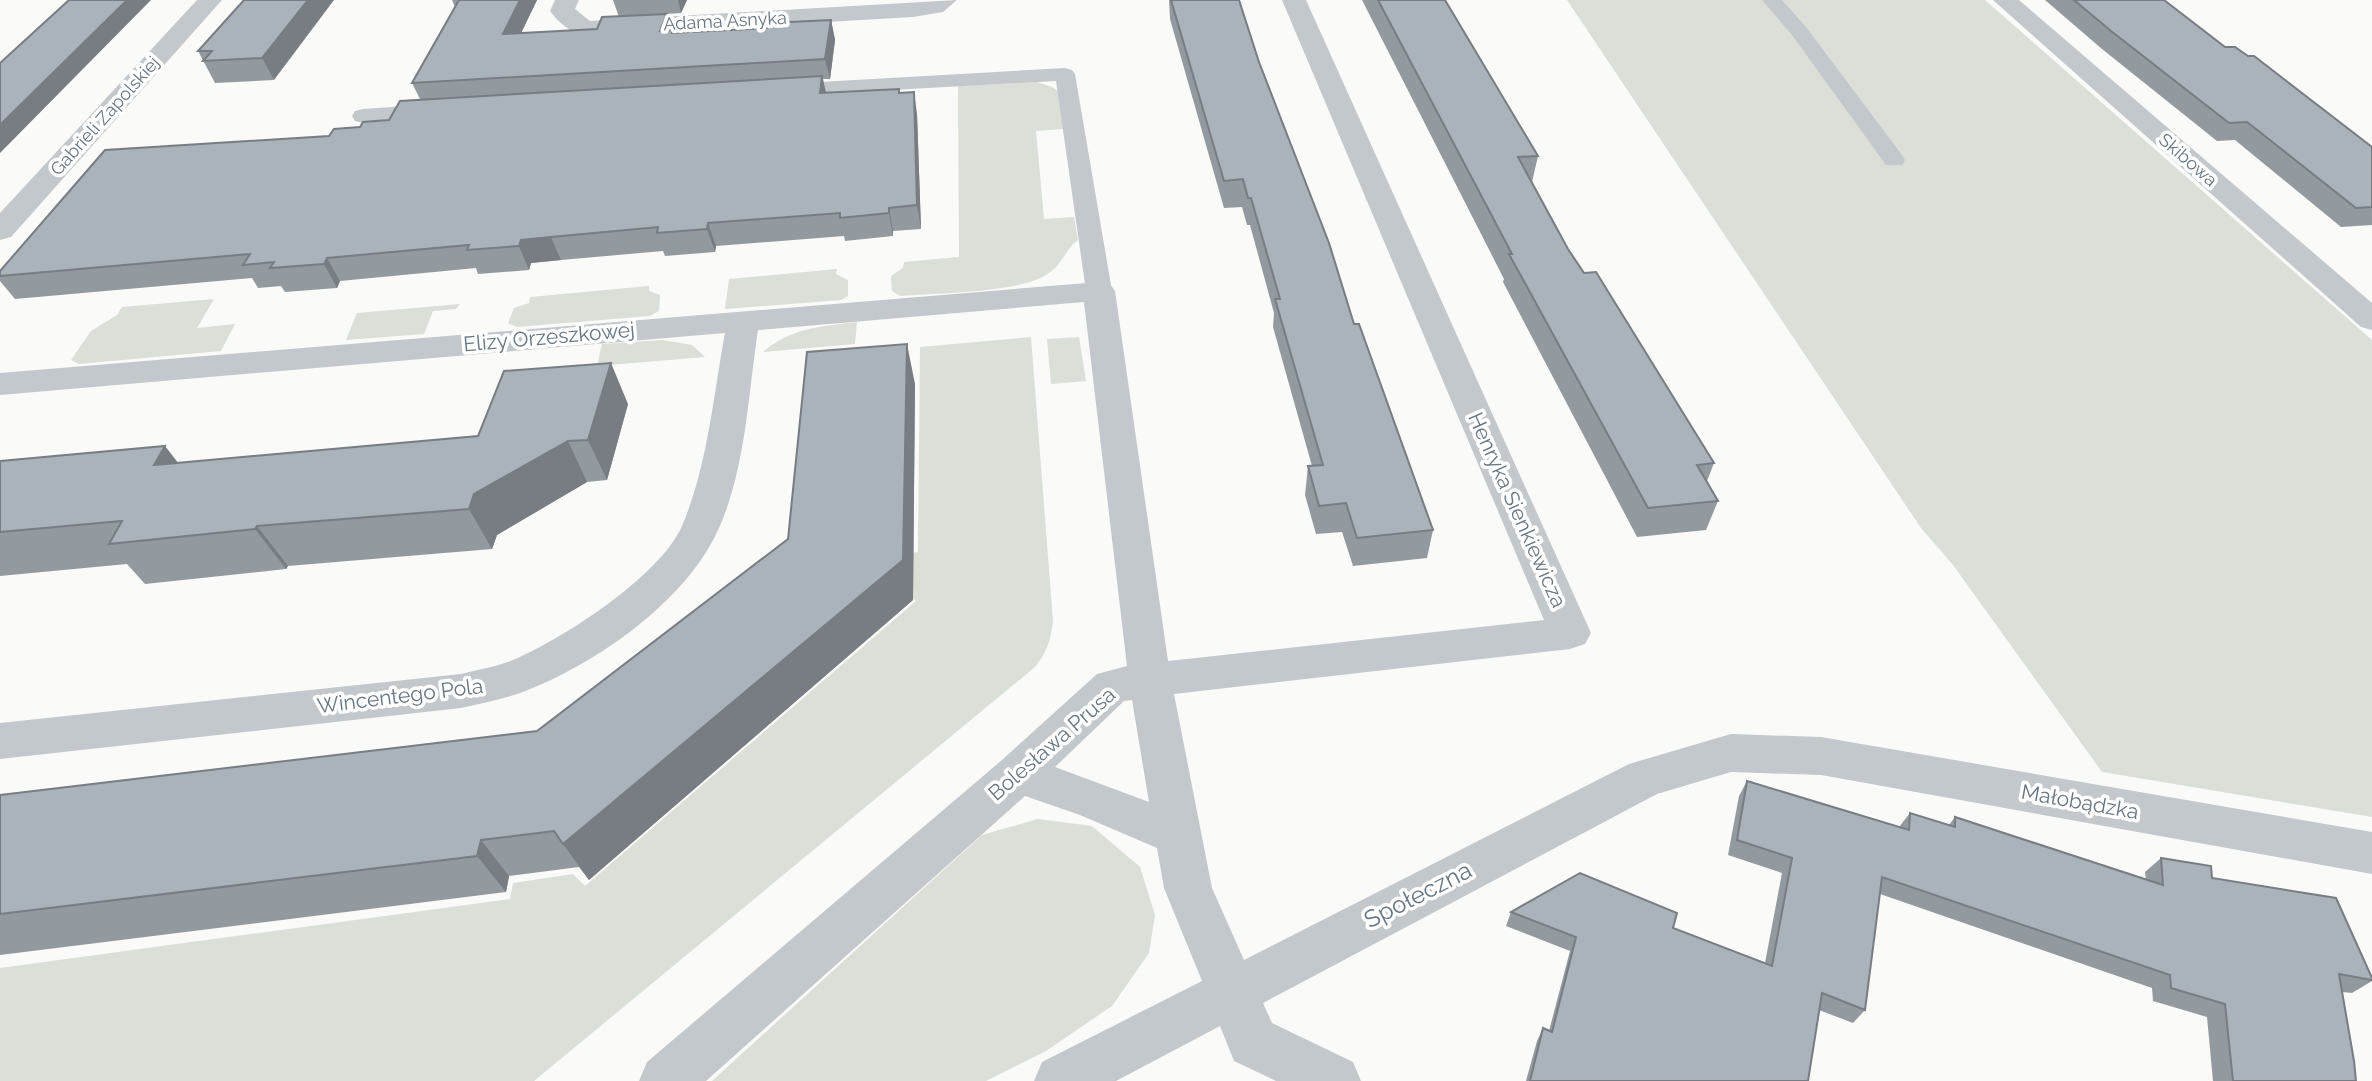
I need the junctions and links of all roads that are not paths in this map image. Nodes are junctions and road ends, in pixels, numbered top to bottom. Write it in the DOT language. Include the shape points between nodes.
graph roads {
  1 [pos="210,0"];
  2 [pos="567,0"];
  3 [pos="946,0"];
  4 [pos="1294,0"];
  5 [pos="1772,0"];
  6 [pos="2005,0"];
  7 [pos="762,92"];
  8 [pos="460,110"];
  9 [pos="363,116"];
  10 [pos="1894,160"];
  11 [pos="0,231"];
  12 [pos="1099,290"];
  13 [pos="2372,320"];
  14 [pos="743,321"];
  15 [pos="0,384"];
  16 [pos="1150,680"];
  17 [pos="0,741"];
  18 [pos="1788,755"];
  19 [pos="1018,774"];
  20 [pos="1180,836"];
  21 [pos="2372,853"];
  22 [pos="1232,990"];
  23 [pos="666,1081"];
  24 [pos="1061,1081"];
  25 [pos="1334,1081"];
  1 -- 11 [label="street, Gabrieli Zapolskiej"];
  2 -- 3 [label="street, Adama Asnyka" via="562,11 584,29 913,10 935,7"];
  4 -- 16 [label="street, Henryka Sienkiewicza" via="1570,633"];
  5 -- 10 [label="lane"];
  6 -- 13 [label="street, Skibowa"];
  7 -- 12 [label="lane" via="1065,74"];
  8 -- 9 [label="lane"];
  12 -- 14 [label="street, Elizy Orzeszkowej"];
  12 -- 16 [label="street"];
  14 -- 15 [label="street, Elizy Orzeszkowej"];
  14 -- 17 [label="street, Wincentego Pola" via="721,454 699,530 670,574 634,606 551,660 508,680 461,691"];
  16 -- 19 [label="street, Bolesława Prusa" via="1112,686"];
  16 -- 20 [label="street"];
  18 -- 21 [label="street, Małobądzka" via="1821,756"];
  18 -- 22 [label="street, Społeczna" via="1731,753 1645,778"];
  19 -- 20 [label="street"];
  19 -- 23 [label="street, Bolesława Prusa"];
  20 -- 22 [label="street" via="1188,888"];
  22 -- 24 [label="street, Społeczna"];
  22 -- 25 [label="street" via="1253,1042"];
}
